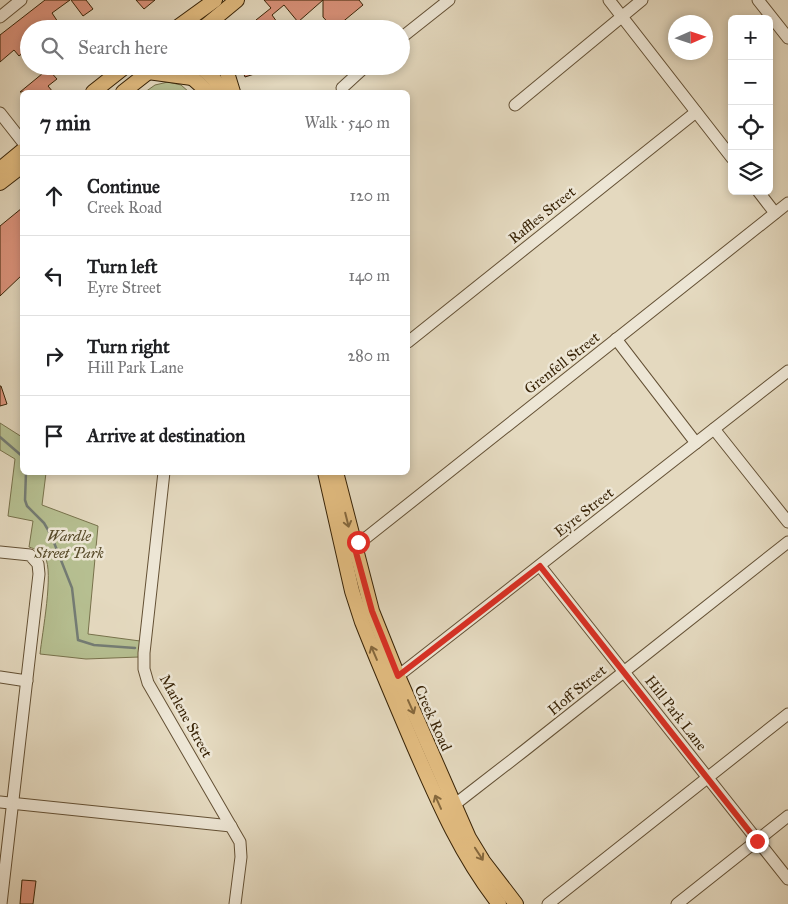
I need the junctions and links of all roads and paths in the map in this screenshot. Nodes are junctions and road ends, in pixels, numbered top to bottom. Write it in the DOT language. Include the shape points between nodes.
graph roads {
  1 [pos="21,0"];
  2 [pos="214,0"];
  3 [pos="237,0"];
  4 [pos="449,0"];
  5 [pos="609,0"];
  6 [pos="642,0"];
  7 [pos="758,0"];
  8 [pos="621,16"];
  9 [pos="0,17"];
  10 [pos="187,20"];
  11 [pos="220,20"];
  12 [pos="410,31"];
  13 [pos="787,34"];
  14 [pos="115,75"];
  15 [pos="144,75"];
  16 [pos="198,75"];
  17 [pos="204,75"];
  18 [pos="228,75"];
  19 [pos="356,75"];
  20 [pos="342,88"];
  21 [pos="96,90"];
  22 [pos="125,90"];
  23 [pos="207,90"];
  24 [pos="222,90"];
  25 [pos="232,90"];
  26 [pos="516,105"];
  27 [pos="696,112"];
  28 [pos="0,113"];
  29 [pos="20,138"];
  30 [pos="20,153"];
  31 [pos="728,153"];
  32 [pos="20,167"];
  33 [pos="0,169"];
  34 [pos="0,182"];
  35 [pos="761,195"];
  36 [pos="788,203"];
  37 [pos="775,213"];
  38 [pos="410,340"];
  39 [pos="616,340"];
  40 [pos="788,371"];
  41 [pos="714,429"];
  42 [pos="696,443"];
  43 [pos="165,475"];
  44 [pos="326,475"];
  45 [pos="337,475"];
  46 [pos="788,522"];
  47 [pos="788,542"];
  48 [pos="354,545"];
  49 [pos="0,552"];
  50 [pos="540,566"];
  51 [pos="624,672"];
  52 [pos="398,676"];
  53 [pos="0,677"];
  54 [pos="27,680"];
  55 [pos="788,714"];
  56 [pos="708,777"];
  57 [pos="0,802"];
  58 [pos="12,803"];
  59 [pos="454,805"];
  60 [pos="788,816"];
  61 [pos="231,826"];
  62 [pos="757,841"];
  63 [pos="788,880"];
  64 [pos="1,904"];
  65 [pos="234,904"];
  66 [pos="499,904"];
  67 [pos="516,904"];
  68 [pos="548,904"];
  69 [pos="677,904"];
  1 -- 9 [label="street"];
  2 -- 10 [label="main road"];
  3 -- 11 [label="main road"];
  4 -- 12 [label="street"];
  5 -- 8 [label="street"];
  6 -- 8 [label="street"];
  7 -- 13 [label="street"];
  8 -- 26 [label="street"];
  8 -- 27 [label="street"];
  14 -- 21 [label="main road"];
  15 -- 22 [label="main road"];
  16 -- 23 [label="main road"];
  17 -- 24 [label="main road" via="214,79"];
  18 -- 25 [label="main road"];
  19 -- 20 [label="street"];
  27 -- 31 [label="street"];
  27 -- 38 [label="street, Raffles Street"];
  28 -- 29 [label="street"];
  30 -- 33 [label="main road"];
  32 -- 34 [label="main road"];
  35 -- 37 [label="street"];
  36 -- 37 [label="street, Grenfell Street"];
  37 -- 39 [label="street, Grenfell Street"];
  39 -- 42 [label="street"];
  39 -- 48 [label="street, Grenfell Street"];
  40 -- 41 [label="street, Eyre Street"];
  41 -- 42 [label="street, Eyre Street"];
  41 -- 46 [label="street"];
  42 -- 50 [label="street, Eyre Street"];
  43 -- 61 [label="street, Marlene Street" via="144,669 148,683"];
  66 -- 44 [label="main road, Creek Road, one-way" via="460,846 443,812 362,622"];
  45 -- 48 [label="main road, Creek Road, one-way"];
  47 -- 51 [label="street, Hoff Street"];
  48 -- 52 [label="main road, Creek Road" via="372,611"];
  49 -- 54 [label="street" via="30,555 38,564 40,574"];
  50 -- 51 [label="street, Hill Park Lane"];
  50 -- 52 [label="street, Eyre Street"];
  51 -- 56 [label="street, Hill Park Lane"];
  51 -- 59 [label="street, Hoff Street"];
  52 -- 59 [label="main road, Creek Road, one-way"];
  53 -- 54 [label="street"];
  54 -- 58 [label="street"];
  55 -- 56 [label="street"];
  56 -- 62 [label="street, Hill Park Lane"];
  56 -- 68 [label="street"];
  57 -- 58 [label="street"];
  58 -- 61 [label="street"];
  58 -- 64 [label="street"];
  59 -- 67 [label="main road, Creek Road, one-way" via="475,849"];
  60 -- 62 [label="street"];
  61 -- 65 [label="street, Marlene Street" via="240,842 241,857"];
  62 -- 63 [label="street, Hill Park Lane"];
  62 -- 69 [label="street"];
}
